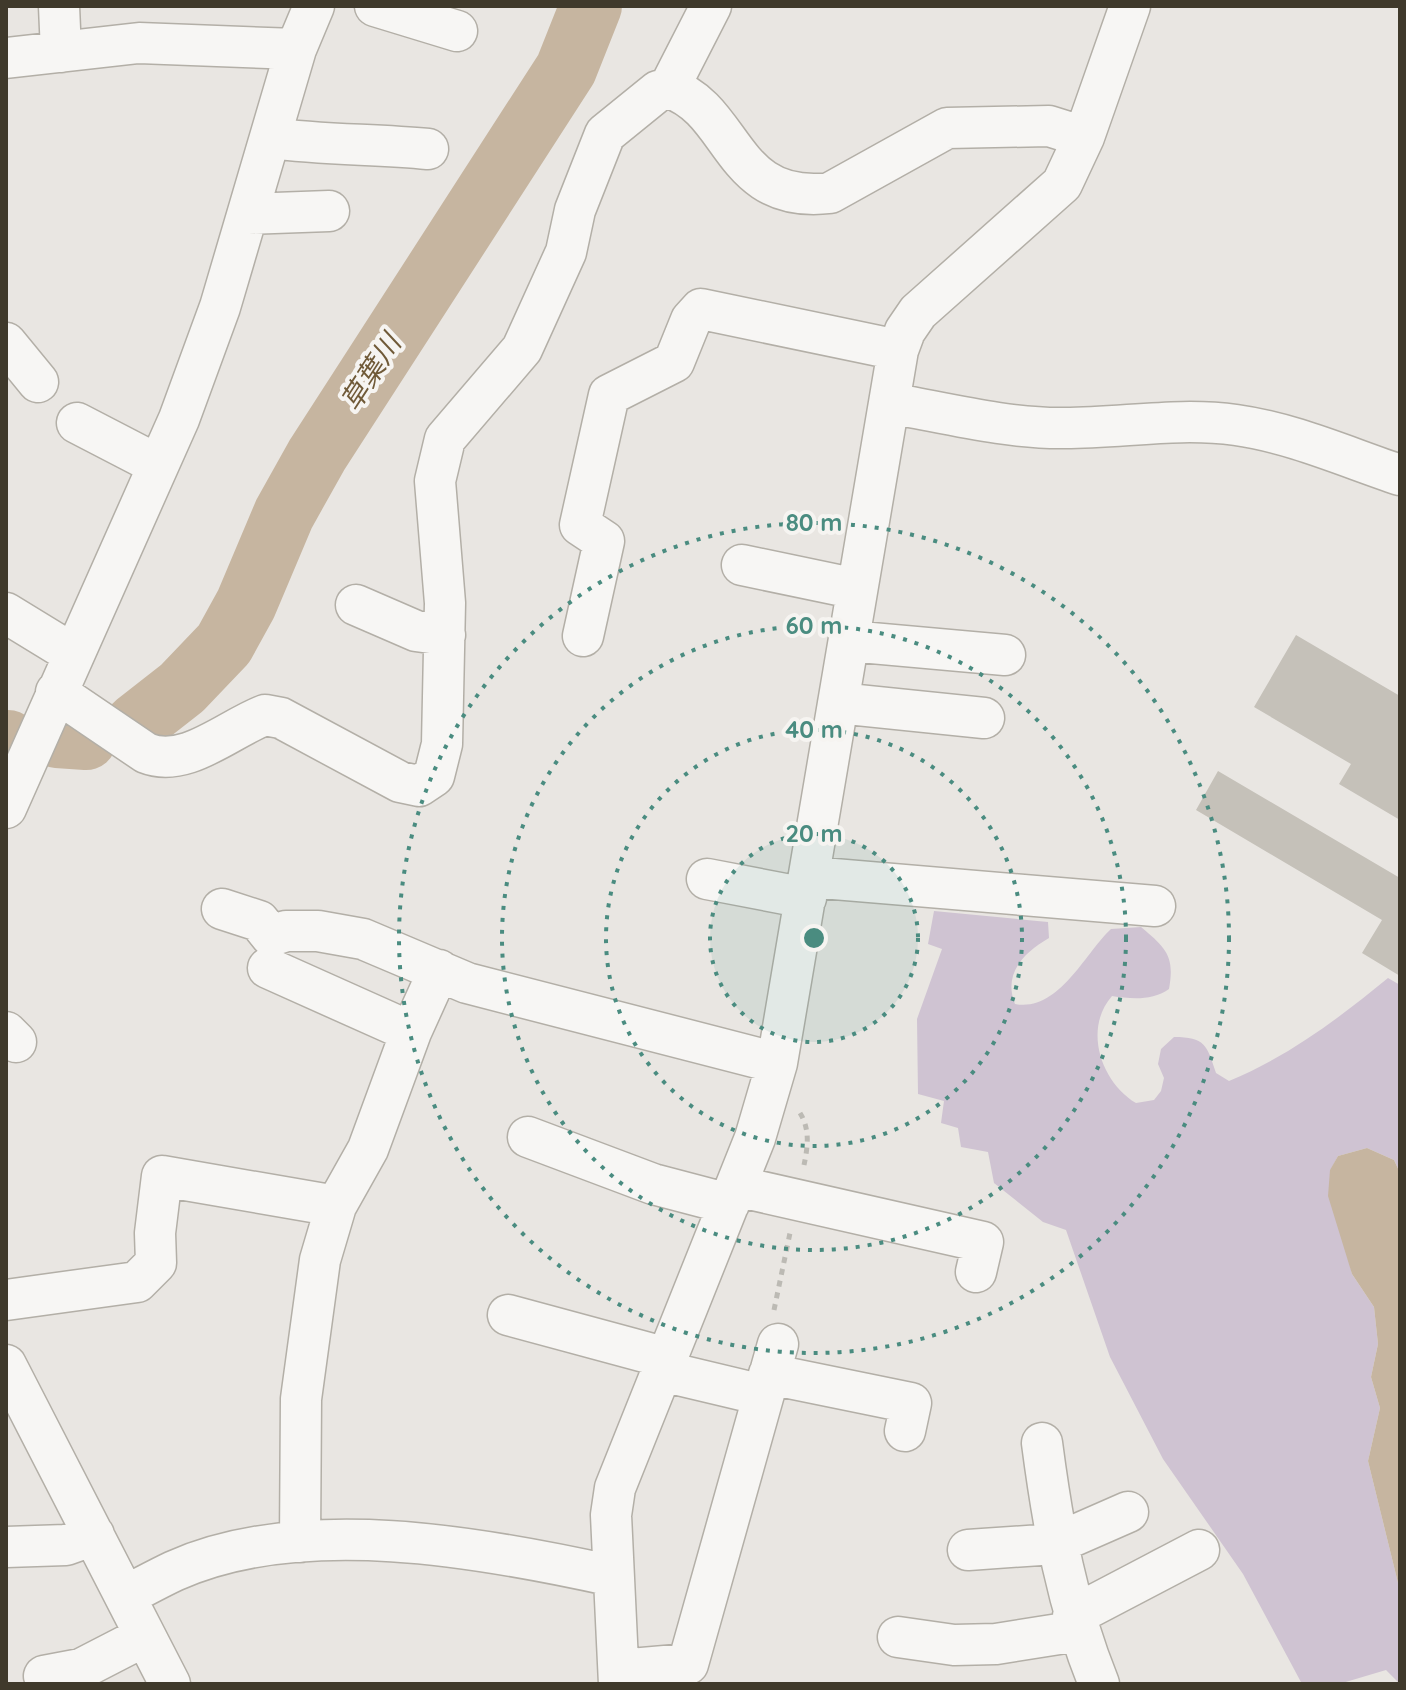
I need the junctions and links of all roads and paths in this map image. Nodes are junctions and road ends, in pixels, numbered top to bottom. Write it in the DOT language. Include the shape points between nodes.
graph roads {
  1 [pos="314,6"];
  2 [pos="375,6"];
  3 [pos="711,6"];
  4 [pos="1130,6"];
  5 [pos="56,7"];
  6 [pos="457,31"];
  7 [pos="296,49"];
  8 [pos="61,52"];
  9 [pos="6,58"];
  10 [pos="669,88"];
  11 [pos="1084,137"];
  12 [pos="270,138"];
  13 [pos="428,149"];
  14 [pos="329,211"];
  15 [pos="248,214"];
  16 [pos="6,343"];
  17 [pos="898,350"];
  18 [pos="38,382"];
  19 [pos="889,403"];
  20 [pos="77,423"];
  21 [pos="158,465"];
  22 [pos="1400,475"];
  23 [pos="742,565"];
  24 [pos="857,589"];
  25 [pos="356,605"];
  26 [pos="6,613"];
  27 [pos="445,635"];
  28 [pos="583,636"];
  29 [pos="849,641"];
  30 [pos="73,654"];
  31 [pos="1005,655"];
  32 [pos="56,692"];
  33 [pos="838,703"];
  34 [pos="984,718"];
  35 [pos="6,808"];
  36 [pos="707,879"];
  37 [pos="808,888"];
  38 [pos="1155,906"];
  39 [pos="222,909"];
  40 [pos="268,968"];
  41 [pos="439,970"];
  42 [pos="411,1032"];
  43 [pos="777,1063"];
  44 [pos="528,1137"];
  45 [pos="733,1195"];
  46 [pos="336,1206"];
  47 [pos="976,1272"];
  48 [pos="6,1300"];
  49 [pos="508,1315"];
  50 [pos="665,1364"];
  51 [pos="6,1365"];
  52 [pos="770,1371"];
  53 [pos="905,1431"];
  54 [pos="1042,1443"];
  55 [pos="1128,1512"];
  56 [pos="94,1535"];
  57 [pos="300,1542"];
  58 [pos="1055,1544"];
  59 [pos="6,1547"];
  60 [pos="968,1550"];
  61 [pos="1199,1550"];
  62 [pos="613,1576"];
  63 [pos="125,1596"];
  64 [pos="1075,1623"];
  65 [pos="145,1636"];
  66 [pos="898,1637"];
  67 [pos="44,1676"];
  68 [pos="619,1677"];
  69 [pos="170,1684"];
  70 [pos="1099,1684"];
  1 -- 7 [label="street"];
  2 -- 6 [label="street"];
  3 -- 10 [label="street"];
  4 -- 11 [label="street"];
  5 -- 8 [label="street"];
  7 -- 8 [label="street" via="139,43"];
  7 -- 12 [label="street"];
  8 -- 9 [label="street"];
  10 -- 11 [label="street" via="694,100 744,166 797,193 830,193 947,128 1049,126"];
  10 -- 27 [label="street" via="605,134 575,210 566,252 522,349 445,439 435,481"];
  11 -- 17 [label="street" via="1062,184 918,312"];
  12 -- 13 [label="street"];
  12 -- 15 [label="street"];
  14 -- 15 [label="street"];
  15 -- 21 [label="street" via="220,307"];
  16 -- 18 [label="street"];
  17 -- 19 [label="street"];
  17 -- 28 [label="street" via="701,309 674,362 609,395 580,525 604,541"];
  19 -- 22 [label="street" via="1064,429 1192,420 1239,425 1285,435"];
  19 -- 24 [label="street"];
  20 -- 21 [label="street"];
  21 -- 30 [label="street"];
  23 -- 24 [label="street"];
  24 -- 29 [label="street"];
  25 -- 27 [label="street" via="416,631"];
  26 -- 30 [label="street"];
  27 -- 32 [label="street" via="442,744 434,776 419,786 400,782 281,718 265,715 177,758 160,759"];
  29 -- 31 [label="street"];
  29 -- 33 [label="street"];
  30 -- 32 [label="street"];
  32 -- 35 [label="street"];
  33 -- 34 [label="street"];
  33 -- 37 [label="street"];
  36 -- 37 [label="street"];
  37 -- 38 [label="street"];
  37 -- 43 [label="street"];
  39 -- 41 [label="street" via="259,921 271,936 318,931 363,939"];
  40 -- 42 [label="street"];
  41 -- 42 [label="street"];
  41 -- 43 [label="street" via="467,983"];
  42 -- 46 [label="street" via="368,1149"];
  43 -- 45 [label="street"];
  44 -- 45 [label="street" via="653,1184"];
  45 -- 47 [label="street" via="894,1238 983,1242"];
  45 -- 50 [label="street"];
  46 -- 48 [label="street" via="162,1176 156,1263 137,1282"];
  46 -- 57 [label="street" via="320,1260 301,1399"];
  49 -- 50 [label="street"];
  50 -- 52 [label="street"];
  50 -- 62 [label="street" via="615,1488"];
  51 -- 56 [label="street"];
  52 -- 53 [label="street" via="911,1403"];
  52 -- 68 [label="street" via="688,1664"];
  54 -- 58 [label="street"];
  55 -- 58 [label="street"];
  56 -- 59 [label="street" via="66,1545"];
  56 -- 63 [label="street"];
  57 -- 62 [label="street" via="426,1542 509,1553"];
  57 -- 63 [label="street" via="176,1570"];
  58 -- 60 [label="street"];
  58 -- 64 [label="street"];
  61 -- 64 [label="street"];
  62 -- 68 [label="street"];
  63 -- 65 [label="street"];
  64 -- 66 [label="street" via="996,1644"];
  64 -- 70 [label="street"];
  65 -- 67 [label="street" via="81,1669"];
  65 -- 69 [label="street"];
}
